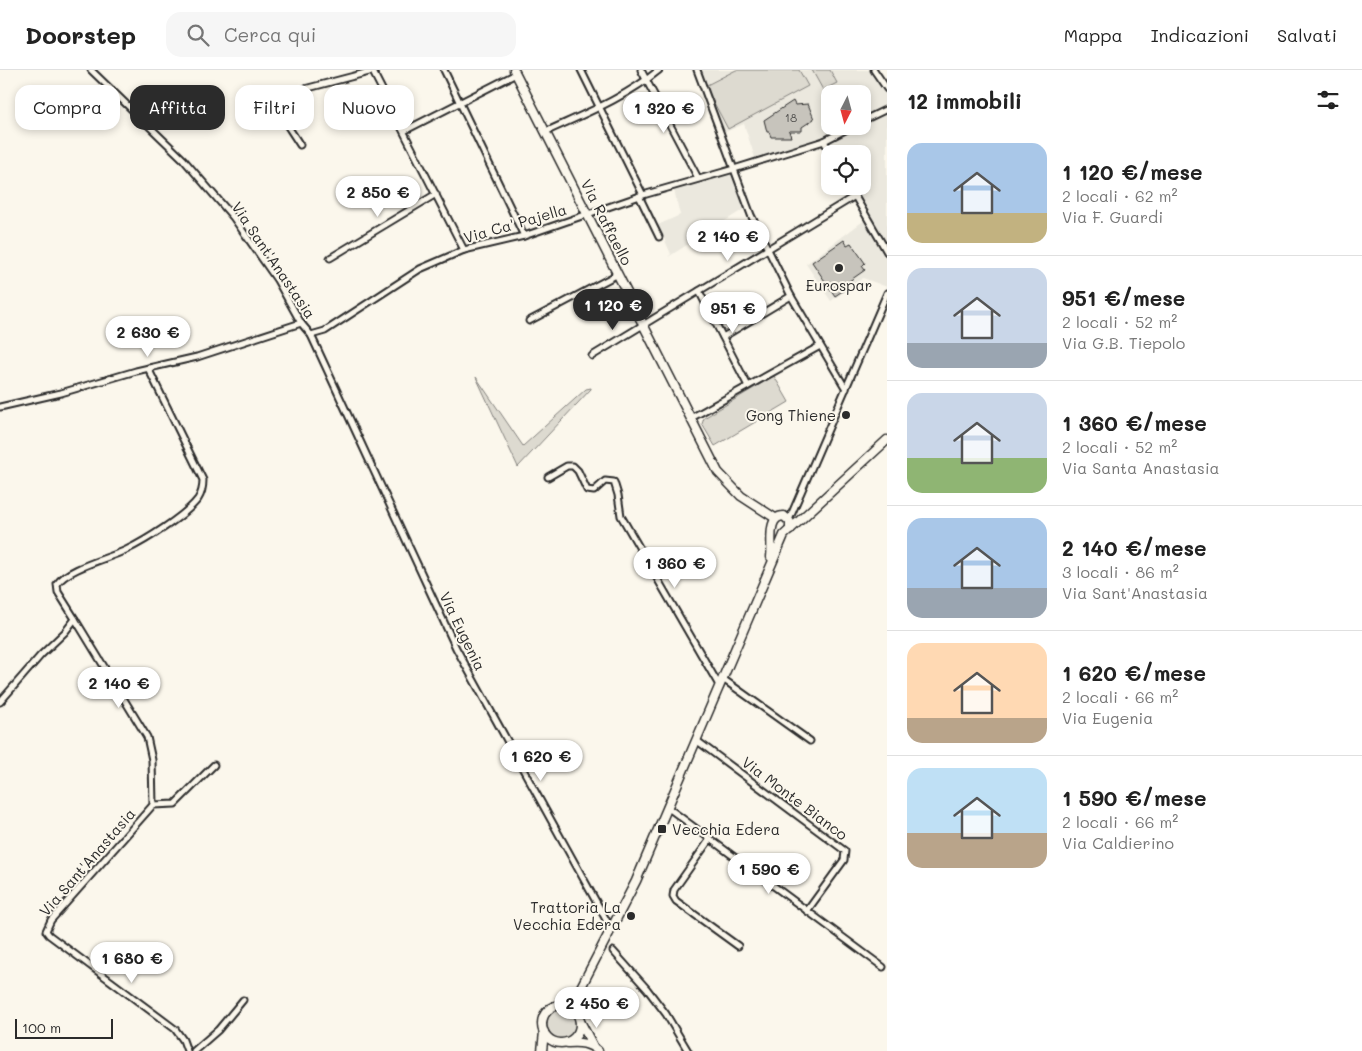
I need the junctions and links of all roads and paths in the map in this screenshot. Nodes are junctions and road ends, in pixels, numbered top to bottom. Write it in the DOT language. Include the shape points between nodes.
graph roads {
  1 [pos="91,70"];
  2 [pos="372,70"];
  3 [pos="444,70"];
  4 [pos="581,70"];
  5 [pos="641,70"];
  6 [pos="659,70"];
  7 [pos="696,70"];
  8 [pos="874,70"];
  9 [pos="515,72"];
  10 [pos="646,80"];
  11 [pos="887,89"];
  12 [pos="459,102"];
  13 [pos="599,107"];
  14 [pos="887,109"];
  15 [pos="871,117"];
  16 [pos="404,131"];
  17 [pos="545,132"];
  18 [pos="836,135"];
  19 [pos="824,141"];
  20 [pos="300,145"];
  21 [pos="826,145"];
  22 [pos="734,169"];
  23 [pos="698,178"];
  24 [pos="436,194"];
  25 [pos="641,196"];
  26 [pos="855,196"];
  27 [pos="588,214"];
  28 [pos="524,236"];
  29 [pos="659,238"];
  30 [pos="768,249"];
  31 [pos="464,250"];
  32 [pos="887,252"];
  33 [pos="330,258"];
  34 [pos="618,274"];
  35 [pos="699,291"];
  36 [pos="887,293"];
  37 [pos="791,296"];
  38 [pos="885,305"];
  39 [pos="529,321"];
  40 [pos="301,323"];
  41 [pos="644,324"];
  42 [pos="311,335"];
  43 [pos="723,336"];
  44 [pos="820,346"];
  45 [pos="592,356"];
  46 [pos="148,368"];
  47 [pos="748,386"];
  48 [pos="846,389"];
  49 [pos="0,407"];
  50 [pos="691,418"];
  51 [pos="887,440"];
  52 [pos="548,477"];
  53 [pos="806,514"];
  54 [pos="778,522"];
  55 [pos="787,533"];
  56 [pos="770,566"];
  57 [pos="75,618"];
  58 [pos="723,679"];
  59 [pos="720,687"];
  60 [pos="0,702"];
  61 [pos="696,740"];
  62 [pos="810,741"];
  63 [pos="214,764"];
  64 [pos="153,805"];
  65 [pos="667,807"];
  66 [pos="710,839"];
  67 [pos="807,910"];
  68 [pos="613,928"];
  69 [pos="738,946"];
  70 [pos="613,951"];
  71 [pos="883,967"];
  72 [pos="579,991"];
  73 [pos="243,1000"];
  74 [pos="560,1005"];
  75 [pos="579,1018"];
  76 [pos="544,1032"];
  77 [pos="565,1043"];
  78 [pos="595,1049"];
  79 [pos="187,1051"];
  80 [pos="194,1051"];
  81 [pos="542,1051"];
  82 [pos="554,1051"];
  83 [pos="688,1051"];
  1 -- 40 [label="street, Via Sant'Anastasia" via="183,159 232,217 276,280"];
  2 -- 16 [label="street"];
  2 -- 20 [label="street" via="274,97 274,105"];
  3 -- 12 [label="street"];
  4 -- 13 [label="street"];
  5 -- 10 [label="street"];
  6 -- 10 [label="street"];
  7 -- 22 [label="street"];
  8 -- 11 [label="street"];
  9 -- 12 [label="street"];
  9 -- 17 [label="main road, Via Raffaello"];
  10 -- 13 [label="street"];
  10 -- 23 [label="street"];
  12 -- 16 [label="street"];
  12 -- 28 [label="street"];
  13 -- 17 [label="street"];
  13 -- 25 [label="street"];
  14 -- 15 [label="street"];
  16 -- 24 [label="street"];
  17 -- 27 [label="main road, Via Raffaello"];
  18 -- 19 [label="street, Via Ca' Pajella"];
  19 -- 21 [label="street"];
  19 -- 22 [label="street, Via Ca' Pajella"];
  22 -- 23 [label="street, Via Ca' Pajella"];
  22 -- 30 [label="street"];
  23 -- 25 [label="street, Via Ca' Pajella"];
  24 -- 31 [label="street"];
  24 -- 33 [label="street"];
  25 -- 27 [label="street, Via Ca' Pajella"];
  25 -- 29 [label="street"];
  26 -- 30 [label="street"];
  26 -- 32 [label="street"];
  27 -- 28 [label="street, Via Ca' Pajella"];
  27 -- 34 [label="main road, Via Raffaello"];
  28 -- 31 [label="street, Via Ca' Pajella"];
  30 -- 35 [label="street"];
  30 -- 37 [label="street"];
  31 -- 42 [label="street, Via Ca' Pajella" via="420,269 325,332"];
  34 -- 39 [label="street"];
  34 -- 41 [label="main road, Via Raffaello"];
  35 -- 41 [label="street"];
  35 -- 43 [label="street"];
  36 -- 38 [label="street"];
  37 -- 43 [label="street"];
  37 -- 44 [label="street"];
  38 -- 48 [label="street"];
  40 -- 42 [label="street, Via Sant'Anastasia"];
  40 -- 46 [label="street" via="198,357"];
  41 -- 45 [label="street"];
  41 -- 50 [label="main road, Via Raffaello"];
  42 -- 68 [label="street, Via Eugenia" via="456,648"];
  43 -- 47 [label="street"];
  44 -- 47 [label="street"];
  44 -- 48 [label="street"];
  46 -- 49 [label="street"];
  46 -- 57 [label="street, Via Sant'Anastasia" via="203,480 202,492 171,522 127,550 60,580 58,592"];
  47 -- 50 [label="street"];
  48 -- 54 [label="street" via="797,503"];
  50 -- 54 [label="main road, Via Raffaello" via="718,472 741,496"];
  51 -- 53 [label="main road"];
  52 -- 59 [label="street" via="573,466 587,490 594,491 605,481 614,482 621,516"];
  53 -- 54 [label="main road"];
  53 -- 55 [label="main road"];
  54 -- 55 [label="main road"];
  54 -- 55 [label="main road, Via Raffaello" via="777,535"];
  54 -- 56 [label="main road"];
  55 -- 56 [label="main road"];
  56 -- 58 [label="main road"];
  57 -- 60 [label="street"];
  57 -- 64 [label="street, Via Sant'Anastasia" via="147,737 152,760"];
  58 -- 59 [label="main road"];
  58 -- 62 [label="street"];
  59 -- 61 [label="main road"];
  61 -- 65 [label="main road"];
  61 -- 67 [label="street, Via Monte Bianco" via="845,851 844,860"];
  63 -- 64 [label="street, Via Sant'Anastasia" via="175,804"];
  64 -- 79 [label="street, Via Sant'Anastasia" via="51,920 46,931 175,1030"];
  65 -- 66 [label="street"];
  65 -- 68 [label="main road"];
  66 -- 67 [label="street"];
  66 -- 69 [label="street" via="673,896"];
  67 -- 71 [label="street"];
  68 -- 72 [label="main road"];
  70 -- 83 [label="street" via="666,1014"];
  72 -- 74 [label="main road"];
  72 -- 75 [label="main road"];
  73 -- 80 [label="street" via="218,1030"];
  74 -- 75 [label="main road" via="571,1008"];
  74 -- 76 [label="main road" via="545,1015"];
  75 -- 77 [label="main road" via="579,1032"];
  75 -- 78 [label="main road"];
  76 -- 77 [label="main road" via="552,1041"];
  76 -- 81 [label="main road"];
  77 -- 78 [label="main road" via="581,1042"];
  77 -- 82 [label="main road"];
}
